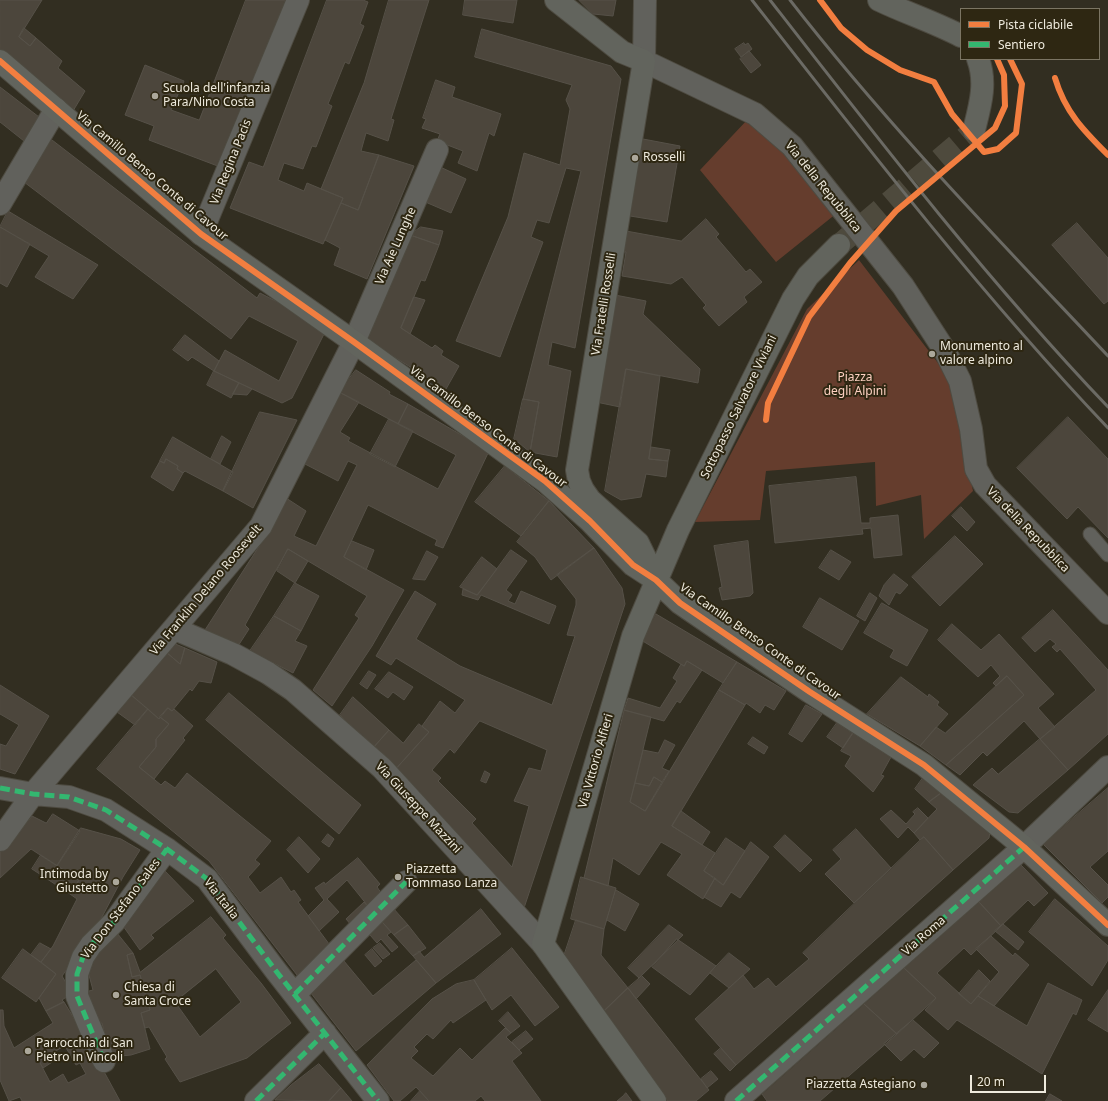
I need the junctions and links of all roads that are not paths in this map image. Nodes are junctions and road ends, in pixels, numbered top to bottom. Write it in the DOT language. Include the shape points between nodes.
graph roads {
  1 [pos="298,0"];
  2 [pos="556,0"];
  3 [pos="645,0"];
  4 [pos="879,0"];
  5 [pos="960,36"];
  6 [pos="978,60"];
  7 [pos="0,61"];
  8 [pos="644,61"];
  9 [pos="56,109"];
  10 [pos="974,130"];
  11 [pos="437,150"];
  12 [pos="0,204"];
  13 [pos="201,234"];
  14 [pos="839,245"];
  15 [pos="354,342"];
  16 [pos="577,470"];
  17 [pos="550,485"];
  18 [pos="1090,534"];
  19 [pos="1108,555"];
  20 [pos="656,580"];
  21 [pos="1108,613"];
  22 [pos="174,629"];
  23 [pos="1108,767"];
  24 [pos="0,788"];
  25 [pos="33,794"];
  26 [pos="0,840"];
  27 [pos="1024,848"];
  28 [pos="167,849"];
  29 [pos="406,882"];
  30 [pos="1108,925"];
  31 [pos="543,944"];
  32 [pos="295,994"];
  33 [pos="325,1034"];
  34 [pos="104,1061"];
  35 [pos="256,1101"];
  36 [pos="378,1101"];
  37 [pos="655,1101"];
  38 [pos="736,1101"];
  1 -- 13 [label="street, Via Regina Pacis"];
  2 -- 8 [label="street, Via della Repubblica" via="622,52"];
  3 -- 8 [label="street, Via Fratelli Rosselli"];
  4 -- 5 [label="street"];
  6 -- 10 [label="street" via="983,90"];
  7 -- 9 [label="street, Via Camillo Benso Conte di Cavour"];
  8 -- 16 [label="street, Via Fratelli Rosselli"];
  8 -- 21 [label="street, Via della Repubblica" via="754,114 792,146 903,286 945,351 960,381 971,429 976,469 985,486"];
  9 -- 12 [label="street"];
  9 -- 13 [label="street, Via Camillo Benso Conte di Cavour"];
  11 -- 15 [label="street, Via Aie Lunghe"];
  13 -- 15 [label="street, Via Camillo Benso Conte di Cavour"];
  14 -- 20 [label="street, Sottopasso Salvatore Viviani" via="808,276 793,299"];
  15 -- 17 [label="street, Via Camillo Benso Conte di Cavour"];
  15 -- 22 [label="street, Via Franklin Delano Roosevelt" via="261,526"];
  16 -- 17 [label="street" via="565,479"];
  16 -- 20 [label="street, Via Fratelli Rosselli" via="579,481 590,500 638,543"];
  17 -- 20 [label="street, Via Camillo Benso Conte di Cavour" via="601,531 633,566"];
  18 -- 19 [label="lane"];
  20 -- 27 [label="street, Via Camillo Benso Conte di Cavour" via="680,603 810,692 924,765"];
  20 -- 31 [label="street, Via Vittorio Alfieri" via="633,636"];
  22 -- 25 [label="street, Via Franklin Delano Roosevelt"];
  22 -- 31 [label="street, Via Giuseppe Mazzini" via="233,654 293,690 382,768"];
  23 -- 27 [label="street, Via Roma"];
  24 -- 25 [label="street, Via Italia"];
  25 -- 26 [label="street, Via Franklin Delano Roosevelt"];
  25 -- 28 [label="street, Via Italia" via="69,797 106,810"];
  27 -- 30 [label="street, Via Camillo Benso Conte di Cavour"];
  27 -- 38 [label="street, Via Roma"];
  28 -- 32 [label="street, Via Italia" via="207,879"];
  28 -- 34 [label="street, Via Don Stefano Sales" via="114,922 87,951 77,974 77,996"];
  29 -- 32 [label="street"];
  31 -- 37 [label="street, Via Giuseppe Mazzini"];
  32 -- 33 [label="street, Via Italia"];
  33 -- 35 [label="street"];
  33 -- 36 [label="street, Via Italia"];
}
